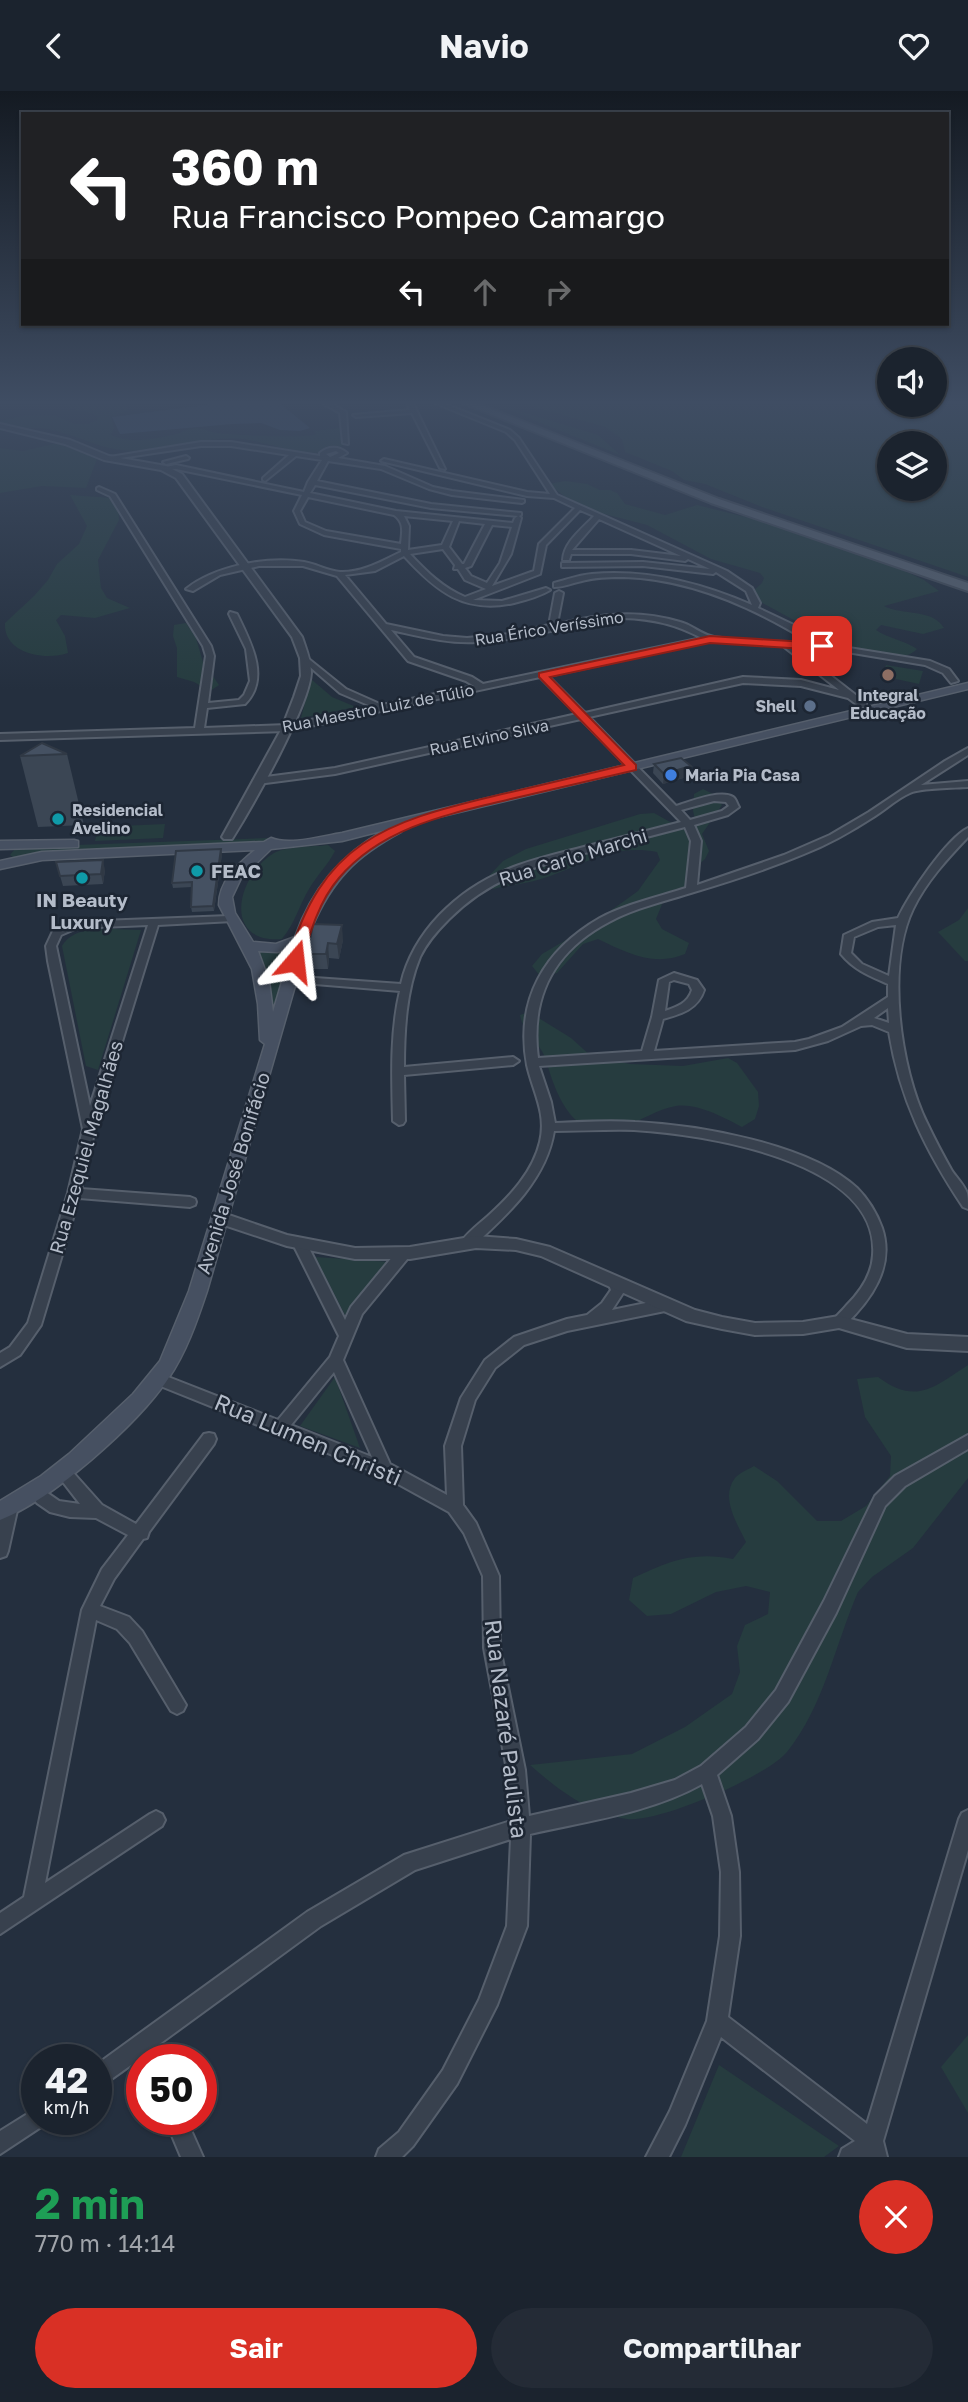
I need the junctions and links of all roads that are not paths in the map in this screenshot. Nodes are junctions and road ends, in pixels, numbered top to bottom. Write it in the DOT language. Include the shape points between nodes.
graph roads {
  1 [pos="115,497"];
  2 [pos="195,497"];
  3 [pos="304,497"];
  4 [pos="326,497"];
  5 [pos="388,497"];
  6 [pos="524,497"];
  7 [pos="558,497"];
  8 [pos="706,497"];
  9 [pos="722,497"];
  10 [pos="578,508"];
  11 [pos="396,513"];
  12 [pos="519,514"];
  13 [pos="598,516"];
  14 [pos="457,519"];
  15 [pos="489,523"];
  16 [pos="516,525"];
  17 [pos="445,547"];
  18 [pos="405,550"];
  19 [pos="567,552"];
  20 [pos="699,561"];
  21 [pos="565,565"];
  22 [pos="246,566"];
  23 [pos="457,567"];
  24 [pos="724,573"];
  25 [pos="340,574"];
  26 [pos="968,585"];
  27 [pos="490,588"];
  28 [pos="556,588"];
  29 [pos="176,594"];
  30 [pos="463,601"];
  31 [pos="754,610"];
  32 [pos="233,614"];
  33 [pos="383,626"];
  34 [pos="553,626"];
  35 [pos="412,631"];
  36 [pos="710,639"];
  37 [pos="394,641"];
  38 [pos="786,643"];
  39 [pos="822,646"];
  40 [pos="305,658"];
  41 [pos="823,672"];
  42 [pos="324,675"];
  43 [pos="543,675"];
  44 [pos="306,676"];
  45 [pos="460,676"];
  46 [pos="968,678"];
  47 [pos="524,679"];
  48 [pos="954,681"];
  49 [pos="801,683"];
  50 [pos="968,686"];
  51 [pos="481,687"];
  52 [pos="467,690"];
  53 [pos="852,696"];
  54 [pos="863,705"];
  55 [pos="203,706"];
  56 [pos="381,708"];
  57 [pos="583,716"];
  58 [pos="287,728"];
  59 [pos="198,731"];
  60 [pos="0,737"];
  61 [pos="968,751"];
  62 [pos="629,764"];
  63 [pos="934,770"];
  64 [pos="258,781"];
  65 [pos="965,784"];
  66 [pos="908,789"];
  67 [pos="675,809"];
  68 [pos="428,815"];
  69 [pos="688,823"];
  70 [pos="343,832"];
  71 [pos="282,835"];
  72 [pos="966,835"];
  73 [pos="231,841"];
  74 [pos="0,845"];
  75 [pos="20,845"];
  76 [pos="268,845"];
  77 [pos="16,861"];
  78 [pos="248,862"];
  79 [pos="0,865"];
  80 [pos="334,875"];
  81 [pos="729,878"];
  82 [pos="692,881"];
  83 [pos="229,919"];
  84 [pos="902,921"];
  85 [pos="154,922"];
  86 [pos="301,940"];
  87 [pos="249,946"];
  88 [pos="315,981"];
  89 [pos="893,982"];
  90 [pos="405,988"];
  91 [pos="891,1000"];
  92 [pos="658,1017"];
  93 [pos="860,1022"];
  94 [pos="894,1030"];
  95 [pos="647,1056"];
  96 [pos="513,1061"];
  97 [pos="533,1062"];
  98 [pos="267,1064"];
  99 [pos="398,1072"];
  100 [pos="400,1121"];
  101 [pos="549,1127"];
  102 [pos="89,1129"];
  103 [pos="74,1193"];
  104 [pos="190,1202"];
  105 [pos="968,1204"];
  106 [pos="220,1217"];
  107 [pos="468,1243"];
  108 [pos="301,1246"];
  109 [pos="403,1254"];
  110 [pos="615,1282"];
  111 [pos="665,1304"];
  112 [pos="590,1320"];
  113 [pos="839,1322"];
  114 [pos="345,1334"];
  115 [pos="968,1344"];
  116 [pos="336,1360"];
  117 [pos="0,1361"];
  118 [pos="158,1379"];
  119 [pos="281,1427"];
  120 [pos="209,1439"];
  121 [pos="968,1441"];
  122 [pos="385,1469"];
  123 [pos="64,1473"];
  124 [pos="454,1483"];
  125 [pos="36,1492"];
  126 [pos="427,1492"];
  127 [pos="455,1507"];
  128 [pos="5,1509"];
  129 [pos="95,1511"];
  130 [pos="141,1533"];
  131 [pos="0,1551"];
  132 [pos="90,1610"];
  133 [pos="177,1705"];
  134 [pos="708,1772"];
  135 [pos="968,1819"];
  136 [pos="156,1820"];
  137 [pos="522,1827"];
  138 [pos="32,1903"];
  139 [pos="0,1924"];
  140 [pos="717,2021"];
  141 [pos="155,2044"];
  142 [pos="21,2129"];
  143 [pos="182,2135"];
  144 [pos="0,2143"];
  145 [pos="874,2149"];
  146 [pos="192,2157"];
  147 [pos="387,2157"];
  148 [pos="657,2157"];
  149 [pos="850,2157"];
  1 -- 29 [label="street"];
  2 -- 22 [label="street"];
  3 -- 18 [label="street" via="298,517 310,528"];
  4 -- 11 [label="street"];
  5 -- 12 [label="street"];
  6 -- 12 [label="street"];
  7 -- 10 [label="street"];
  8 -- 26 [label="main road"];
  9 -- 26 [label="main road"];
  10 -- 13 [label="street"];
  10 -- 27 [label="street" via="543,544 537,572"];
  11 -- 14 [label="street"];
  11 -- 18 [label="street" via="407,526"];
  12 -- 16 [label="street"];
  13 -- 19 [label="street"];
  13 -- 20 [label="street"];
  14 -- 15 [label="street"];
  14 -- 17 [label="street"];
  15 -- 16 [label="street"];
  15 -- 23 [label="street" via="467,566"];
  16 -- 27 [label="street"];
  17 -- 18 [label="street"];
  17 -- 23 [label="street"];
  18 -- 25 [label="street" via="372,569"];
  18 -- 30 [label="street" via="440,589"];
  19 -- 20 [label="street" via="631,552"];
  19 -- 21 [label="street"];
  20 -- 24 [label="street"];
  21 -- 24 [label="street" via="643,564"];
  21 -- 28 [label="street"];
  22 -- 25 [label="street" via="303,564"];
  22 -- 29 [label="street" via="218,573"];
  22 -- 40 [label="street" via="296,637"];
  23 -- 27 [label="street"];
  24 -- 31 [label="street" via="749,590 756,603"];
  25 -- 33 [label="street"];
  27 -- 30 [label="street"];
  28 -- 30 [label="street" via="504,603"];
  28 -- 31 [label="street" via="588,578 673,580"];
  28 -- 34 [label="street"];
  29 -- 55 [label="street" via="210,656"];
  31 -- 39 [label="street"];
  32 -- 55 [label="street" via="250,649 254,681 242,702"];
  33 -- 35 [label="street, Rua Érico Veríssimo"];
  33 -- 37 [label="street"];
  34 -- 35 [label="street, Rua Érico Veríssimo" via="482,640"];
  34 -- 36 [label="street, Rua Érico Veríssimo" via="633,614 676,622"];
  35 -- 37 [label="street"];
  36 -- 38 [label="street"];
  36 -- 43 [label="street, Rua Maestro Luiz de Túlio"];
  37 -- 45 [label="street" via="411,659"];
  38 -- 39 [label="street"];
  38 -- 41 [label="street"];
  39 -- 48 [label="street" via="927,663 946,671"];
  40 -- 42 [label="street"];
  40 -- 44 [label="street"];
  41 -- 49 [label="street" via="818,680"];
  41 -- 53 [label="street"];
  42 -- 44 [label="street"];
  42 -- 56 [label="street" via="342,691"];
  43 -- 47 [label="street, Rua Maestro Luiz de Túlio"];
  43 -- 57 [label="street"];
  44 -- 58 [label="street"];
  45 -- 47 [label="street"];
  45 -- 51 [label="street"];
  45 -- 52 [label="street"];
  46 -- 48 [label="main road, Avenida José Bonifácio"];
  47 -- 51 [label="street, Rua Maestro Luiz de Túlio"];
  48 -- 54 [label="main road, Avenida José Bonifácio"];
  49 -- 53 [label="street, Rua Elvino Silva"];
  49 -- 57 [label="street, Rua Elvino Silva" via="743,680"];
  50 -- 62 [label="main road, Avenida José Bonifácio"];
  51 -- 52 [label="street, Rua Maestro Luiz de Túlio"];
  52 -- 56 [label="street, Rua Maestro Luiz de Túlio"];
  53 -- 54 [label="street"];
  54 -- 62 [label="main road, Avenida José Bonifácio"];
  55 -- 59 [label="street"];
  56 -- 58 [label="street, Rua Maestro Luiz de Túlio"];
  57 -- 62 [label="street"];
  57 -- 64 [label="street, Rua Elvino Silva" via="335,771"];
  58 -- 59 [label="street, Rua Maestro Luiz de Túlio"];
  58 -- 64 [label="street"];
  59 -- 60 [label="street, Rua Maestro Luiz de Túlio"];
  61 -- 63 [label="street"];
  62 -- 67 [label="street"];
  62 -- 68 [label="main road, Avenida José Bonifácio"];
  62 -- 70 [label="main road, Avenida José Bonifácio"];
  63 -- 65 [label="street"];
  63 -- 66 [label="street"];
  64 -- 73 [label="street"];
  65 -- 66 [label="street"];
  66 -- 81 [label="street" via="824,842"];
  67 -- 69 [label="street"];
  67 -- 69 [label="street, Rua Carlo Marchi" via="715,798 733,803 732,810"];
  68 -- 70 [label="main road, Avenida José Bonifácio"];
  68 -- 80 [label="main road, Avenida José Bonifácio" via="359,852"];
  69 -- 82 [label="street" via="696,841"];
  69 -- 90 [label="street, Rua Carlo Marchi" via="497,877 440,922 416,954"];
  70 -- 71 [label="main road, Avenida José Bonifácio"];
  70 -- 76 [label="main road, Avenida José Bonifácio" via="317,841"];
  70 -- 80 [label="main road" via="351,844"];
  71 -- 73 [label="main road, Avenida José Bonifácio"];
  71 -- 76 [label="main road"];
  72 -- 84 [label="street" via="917,891"];
  73 -- 75 [label="main road"];
  73 -- 76 [label="main road, Avenida José Bonifácio"];
  73 -- 77 [label="main road"];
  73 -- 78 [label="main road"];
  74 -- 75 [label="main road"];
  75 -- 77 [label="main road" via="8,852"];
  76 -- 78 [label="main road"];
  77 -- 79 [label="main road"];
  78 -- 83 [label="main road" via="228,888"];
  80 -- 86 [label="main road, Avenida José Bonifácio"];
  81 -- 82 [label="street"];
  81 -- 82 [label="street" via="708,885"];
  82 -- 97 [label="street" via="582,933 551,964 537,986 530,1014"];
  83 -- 85 [label="street"];
  83 -- 87 [label="main road"];
  84 -- 89 [label="street"];
  84 -- 89 [label="street" via="861,928 849,935 846,945 846,954 858,966"];
  85 -- 102 [label="street, Rua Ezequiel Magalhães"];
  85 -- 102 [label="street" via="75,925 57,933 51,946"];
  86 -- 87 [label="main road" via="277,948"];
  86 -- 98 [label="main road, Avenida José Bonifácio"];
  87 -- 98 [label="main road" via="264,980"];
  88 -- 90 [label="street"];
  89 -- 91 [label="street"];
  90 -- 99 [label="street, Rua Carlo Marchi"];
  91 -- 93 [label="street"];
  91 -- 94 [label="street"];
  92 -- 95 [label="street"];
  93 -- 94 [label="street" via="873,1021"];
  93 -- 95 [label="street" via="830,1039 795,1046"];
  94 -- 105 [label="street" via="918,1118 943,1168"];
  95 -- 97 [label="street"];
  96 -- 99 [label="street"];
  97 -- 101 [label="street"];
  98 -- 106 [label="main road, Avenida José Bonifácio"];
  99 -- 100 [label="street, Rua Carlo Marchi"];
  101 -- 107 [label="street" via="531,1174 510,1204"];
  101 -- 113 [label="street" via="636,1126 760,1147 817,1168 850,1189 870,1213 881,1242 879,1266 868,1290"];
  102 -- 103 [label="street, Rua Ezequiel Magalhães"];
  103 -- 104 [label="street"];
  103 -- 117 [label="street, Rua Ezequiel Magalhães" via="34,1325"];
  106 -- 108 [label="street"];
  106 -- 118 [label="main road, Avenida José Bonifácio" via="176,1345"];
  107 -- 109 [label="street"];
  107 -- 110 [label="street" via="497,1242 545,1251"];
  108 -- 109 [label="street"];
  108 -- 114 [label="street"];
  109 -- 114 [label="street" via="356,1311"];
  110 -- 111 [label="street"];
  110 -- 112 [label="street" via="618,1290 612,1300"];
  111 -- 112 [label="street"];
  111 -- 113 [label="street" via="692,1316 755,1329"];
  112 -- 124 [label="street" via="519,1341 490,1364 468,1398 453,1446"];
  113 -- 115 [label="street" via="906,1341"];
  114 -- 116 [label="street"];
  116 -- 119 [label="street"];
  116 -- 122 [label="street"];
  118 -- 119 [label="street, Rua Lumen Christi"];
  118 -- 123 [label="main road, Avenida José Bonifácio"];
  119 -- 122 [label="street, Rua Lumen Christi"];
  120 -- 130 [label="street"];
  121 -- 134 [label="street" via="900,1481 880,1501 782,1696 752,1733"];
  122 -- 126 [label="street, Rua Lumen Christi"];
  123 -- 125 [label="main road, Avenida José Bonifácio"];
  123 -- 129 [label="street"];
  124 -- 126 [label="street"];
  124 -- 127 [label="street"];
  125 -- 128 [label="main road, Avenida José Bonifácio"];
  125 -- 129 [label="street" via="63,1511"];
  126 -- 127 [label="street, Rua Lumen Christi"];
  127 -- 137 [label="street, Rua Nazaré Paulista" via="470,1528 491,1576 492,1648 516,1770"];
  128 -- 131 [label="street"];
  129 -- 130 [label="street"];
  130 -- 132 [label="street" via="108,1574"];
  132 -- 133 [label="street" via="123,1623 136,1637"];
  132 -- 138 [label="street"];
  134 -- 137 [label="street" via="678,1788 631,1802"];
  134 -- 140 [label="street" via="722,1816 730,1872 730,1936"];
  135 -- 145 [label="street"];
  136 -- 138 [label="street"];
  137 -- 141 [label="street" via="411,1862 370,1884 314,1919"];
  137 -- 147 [label="street, Rua Nazaré Paulista" via="517,1926 487,2005 450,2077 406,2139"];
  138 -- 139 [label="street"];
  140 -- 145 [label="street"];
  140 -- 148 [label="street"];
  142 -- 144 [label="street"];
  143 -- 146 [label="street"];
  145 -- 149 [label="street"];
}
